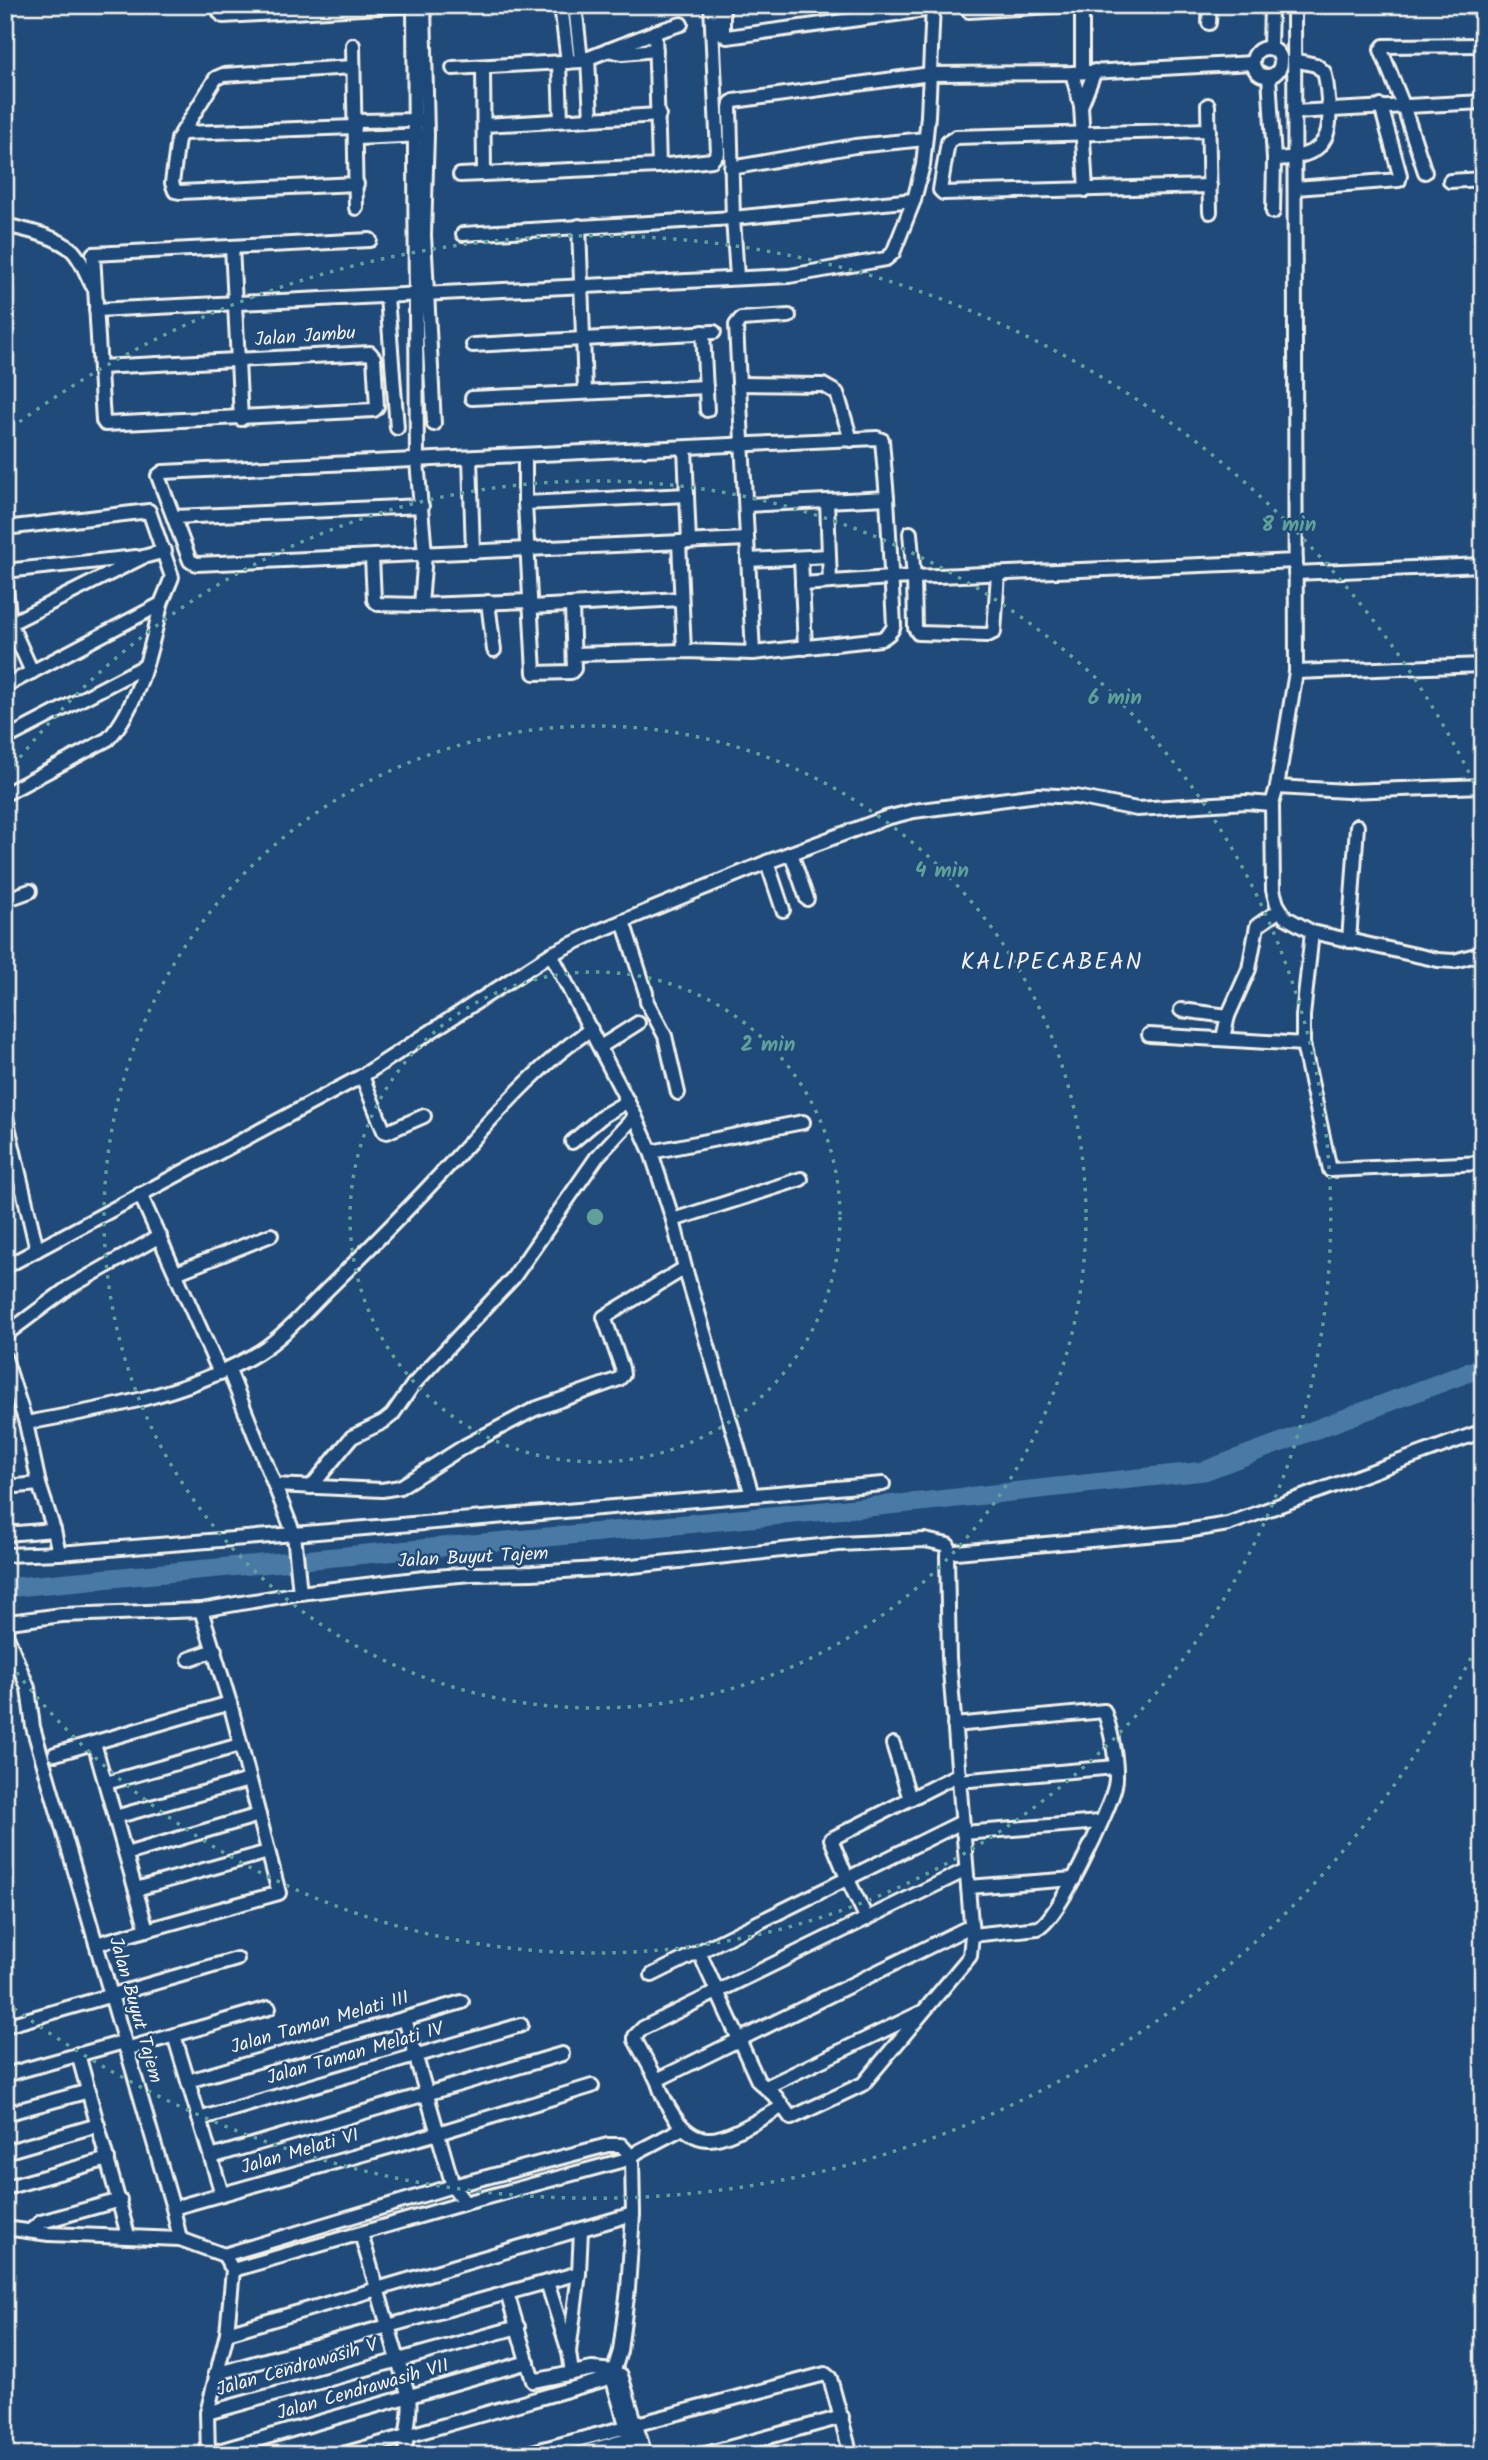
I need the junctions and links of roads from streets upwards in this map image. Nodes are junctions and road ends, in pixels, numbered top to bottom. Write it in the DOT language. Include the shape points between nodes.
graph roads {
  1 [pos="219,5"];
  2 [pos="414,5"];
  3 [pos="424,5"];
  4 [pos="561,5"];
  5 [pos="575,5"];
  6 [pos="711,5"];
  7 [pos="723,5"];
  8 [pos="1069,5"];
  9 [pos="1082,5"];
  10 [pos="1210,5"];
  11 [pos="1271,5"];
  12 [pos="1294,5"];
  13 [pos="932,7"];
  14 [pos="969,11"];
  15 [pos="1209,23"];
  16 [pos="681,24"];
  17 [pos="655,32"];
  18 [pos="1295,44"];
  19 [pos="353,45"];
  20 [pos="1483,45"];
  21 [pos="1273,49"];
  22 [pos="607,50"];
  23 [pos="656,50"];
  24 [pos="574,61"];
  25 [pos="1294,61"];
  26 [pos="1253,63"];
  27 [pos="353,67"];
  28 [pos="483,67"];
  29 [pos="453,68"];
  30 [pos="1083,72"];
  31 [pos="939,74"];
  32 [pos="1273,75"];
  33 [pos="1294,83"];
  34 [pos="1483,102"];
  35 [pos="1208,105"];
  36 [pos="1081,106"];
  37 [pos="1391,106"];
  38 [pos="1330,110"];
  39 [pos="1294,111"];
  40 [pos="659,115"];
  41 [pos="591,118"];
  42 [pos="421,120"];
  43 [pos="561,120"];
  44 [pos="485,125"];
  45 [pos="355,129"];
  46 [pos="1209,130"];
  47 [pos="183,133"];
  48 [pos="1083,134"];
  49 [pos="422,135"];
  50 [pos="925,139"];
  51 [pos="1295,158"];
  52 [pos="1274,159"];
  53 [pos="659,166"];
  54 [pos="731,168"];
  55 [pos="1425,172"];
  56 [pos="484,174"];
  57 [pos="460,175"];
  58 [pos="1483,179"];
  59 [pos="1450,181"];
  60 [pos="357,184"];
  61 [pos="1210,186"];
  62 [pos="1296,188"];
  63 [pos="1086,190"];
  64 [pos="914,200"];
  65 [pos="356,208"];
  66 [pos="1210,212"];
  67 [pos="1273,212"];
  68 [pos="733,218"];
  69 [pos="5,225"];
  70 [pos="579,226"];
  71 [pos="463,234"];
  72 [pos="370,240"];
  73 [pos="232,247"];
  74 [pos="737,277"];
  75 [pos="580,286"];
  76 [pos="95,292"];
  77 [pos="423,295"];
  78 [pos="387,297"];
  79 [pos="234,303"];
  80 [pos="96,310"];
  81 [pos="789,316"];
  82 [pos="583,338"];
  83 [pos="473,345"];
  84 [pos="240,361"];
  85 [pos="100,367"];
  86 [pos="740,384"];
  87 [pos="706,387"];
  88 [pos="585,391"];
  89 [pos="472,398"];
  90 [pos="707,410"];
  91 [pos="242,419"];
  92 [pos="434,424"];
  93 [pos="397,428"];
  94 [pos="851,440"];
  95 [pos="743,445"];
  96 [pos="685,448"];
  97 [pos="525,456"];
  98 [pos="470,458"];
  99 [pos="417,461"];
  100 [pos="687,495"];
  101 [pos="887,498"];
  102 [pos="827,501"];
  103 [pos="525,503"];
  104 [pos="746,505"];
  105 [pos="422,506"];
  106 [pos="174,517"];
  107 [pos="5,528"];
  108 [pos="910,533"];
  109 [pos="747,539"];
  110 [pos="684,542"];
  111 [pos="171,544"];
  112 [pos="527,549"];
  113 [pos="473,552"];
  114 [pos="425,554"];
  115 [pos="829,556"];
  116 [pos="143,557"];
  117 [pos="372,557"];
  118 [pos="801,558"];
  119 [pos="748,560"];
  120 [pos="1483,565"];
  121 [pos="1295,567"];
  122 [pos="5,571"];
  123 [pos="998,574"];
  124 [pos="903,578"];
  125 [pos="5,579"];
  126 [pos="830,582"];
  127 [pos="802,584"];
  128 [pos="681,599"];
  129 [pos="488,602"];
  130 [pos="161,604"];
  131 [pos="530,604"];
  132 [pos="421,605"];
  133 [pos="572,606"];
  134 [pos="8,624"];
  135 [pos="805,648"];
  136 [pos="494,650"];
  137 [pos="684,651"];
  138 [pos="752,653"];
  139 [pos="575,654"];
  140 [pos="1483,665"];
  141 [pos="145,666"];
  142 [pos="32,672"];
  143 [pos="1296,672"];
  144 [pos="5,686"];
  145 [pos="5,739"];
  146 [pos="1483,786"];
  147 [pos="1277,787"];
  148 [pos="5,794"];
  149 [pos="1272,804"];
  150 [pos="1357,826"];
  151 [pos="791,853"];
  152 [pos="767,862"];
  153 [pos="30,891"];
  154 [pos="807,898"];
  155 [pos="5,900"];
  156 [pos="783,910"];
  157 [pos="1280,910"];
  158 [pos="623,921"];
  159 [pos="1312,932"];
  160 [pos="1349,941"];
  161 [pos="1483,953"];
  162 [pos="551,954"];
  163 [pos="1181,1010"];
  164 [pos="1228,1016"];
  165 [pos="638,1023"];
  166 [pos="591,1028"];
  167 [pos="1149,1035"];
  168 [pos="1223,1038"];
  169 [pos="1303,1044"];
  170 [pos="600,1047"];
  171 [pos="362,1076"];
  172 [pos="678,1093"];
  173 [pos="628,1101"];
  174 [pos="5,1113"];
  175 [pos="424,1116"];
  176 [pos="635,1116"];
  177 [pos="803,1122"];
  178 [pos="572,1142"];
  179 [pos="651,1152"];
  180 [pos="1483,1163"];
  181 [pos="801,1179"];
  182 [pos="144,1192"];
  183 [pos="673,1220"];
  184 [pos="271,1235"];
  185 [pos="160,1237"];
  186 [pos="37,1250"];
  187 [pos="5,1267"];
  188 [pos="685,1268"];
  189 [pos="176,1273"];
  190 [pos="5,1335"];
  191 [pos="5,1358"];
  192 [pos="224,1371"];
  193 [pos="26,1423"];
  194 [pos="1483,1431"];
  195 [pos="39,1484"];
  196 [pos="883,1484"];
  197 [pos="275,1485"];
  198 [pos="5,1487"];
  199 [pos="312,1487"];
  200 [pos="752,1495"];
  201 [pos="54,1530"];
  202 [pos="5,1534"];
  203 [pos="295,1536"];
  204 [pos="950,1551"];
  205 [pos="59,1553"];
  206 [pos="5,1555"];
  207 [pos="299,1589"];
  208 [pos="201,1610"];
  209 [pos="5,1629"];
  210 [pos="215,1650"];
  211 [pos="189,1659"];
  212 [pos="230,1703"];
  213 [pos="954,1725"];
  214 [pos="94,1743"];
  215 [pos="893,1744"];
  216 [pos="240,1745"];
  217 [pos="55,1754"];
  218 [pos="1115,1767"];
  219 [pos="959,1778"];
  220 [pos="249,1780"];
  221 [pos="106,1783"];
  222 [pos="910,1799"];
  223 [pos="259,1815"];
  224 [pos="116,1817"];
  225 [pos="1100,1822"];
  226 [pos="963,1828"];
  227 [pos="268,1852"];
  228 [pos="126,1854"];
  229 [pos="966,1870"];
  230 [pos="847,1878"];
  231 [pos="1074,1879"];
  232 [pos="968,1887"];
  233 [pos="136,1889"];
  234 [pos="867,1919"];
  235 [pos="147,1930"];
  236 [pos="971,1930"];
  237 [pos="96,1944"];
  238 [pos="699,1952"];
  239 [pos="236,1959"];
  240 [pos="652,1975"];
  241 [pos="717,1993"];
  242 [pos="111,1995"];
  243 [pos="462,2002"];
  244 [pos="269,2008"];
  245 [pos="927,2009"];
  246 [pos="405,2019"];
  247 [pos="521,2025"];
  248 [pos="5,2026"];
  249 [pos="174,2035"];
  250 [pos="740,2040"];
  251 [pos="125,2045"];
  252 [pos="78,2054"];
  253 [pos="562,2054"];
  254 [pos="416,2056"];
  255 [pos="5,2075"];
  256 [pos="657,2080"];
  257 [pos="188,2081"];
  258 [pos="592,2086"];
  259 [pos="766,2087"];
  260 [pos="89,2091"];
  261 [pos="427,2093"];
  262 [pos="782,2107"];
  263 [pos="5,2114"];
  264 [pos="199,2119"];
  265 [pos="98,2125"];
  266 [pos="683,2128"];
  267 [pos="438,2133"];
  268 [pos="5,2152"];
  269 [pos="635,2154"];
  270 [pos="211,2157"];
  271 [pos="108,2159"];
  272 [pos="453,2186"];
  273 [pos="5,2188"];
  274 [pos="222,2194"];
  275 [pos="120,2200"];
  276 [pos="465,2203"];
  277 [pos="173,2208"];
  278 [pos="634,2214"];
  279 [pos="5,2228"];
  280 [pos="581,2230"];
  281 [pos="30,2231"];
  282 [pos="362,2234"];
  283 [pos="128,2235"];
  284 [pos="180,2239"];
  285 [pos="224,2255"];
  286 [pos="233,2270"];
  287 [pos="579,2273"];
  288 [pos="547,2282"];
  289 [pos="378,2288"];
  290 [pos="508,2294"];
  291 [pos="389,2326"];
  292 [pos="518,2328"];
  293 [pos="227,2333"];
  294 [pos="569,2352"];
  295 [pos="398,2359"];
  296 [pos="528,2362"];
  297 [pos="572,2373"];
  298 [pos="215,2374"];
  299 [pos="616,2374"];
  300 [pos="409,2397"];
  301 [pos="207,2413"];
  302 [pos="842,2417"];
  303 [pos="630,2429"];
  304 [pos="404,2437"];
  305 [pos="208,2454"];
  306 [pos="523,2454"];
  307 [pos="340,2455"];
  308 [pos="405,2455"];
  309 [pos="574,2455"];
  310 [pos="635,2455"];
  311 [pos="645,2455"];
  312 [pos="702,2455"];
  313 [pos="851,2455"];
  1 -- 2 [label="street" via="223,16"];
  2 -- 42 [label="street"];
  3 -- 42 [label="street"];
  4 -- 24 [label="street"];
  5 -- 24 [label="street"];
  6 -- 53 [label="street" via="718,153 709,162"];
  7 -- 13 [label="street" via="723,34 727,37"];
  8 -- 14 [label="street"];
  9 -- 30 [label="street"];
  10 -- 15 [label="street"];
  11 -- 21 [label="street"];
  12 -- 18 [label="street"];
  13 -- 31 [label="street"];
  16 -- 17 [label="street"];
  17 -- 22 [label="street"];
  17 -- 23 [label="street"];
  18 -- 21 [label="street"];
  18 -- 25 [label="street"];
  19 -- 27 [label="street"];
  20 -- 37 [label="street" via="1382,47"];
  21 -- 26 [label="street" via="1256,54"];
  21 -- 32 [label="street" via="1281,62"];
  22 -- 23 [label="street"];
  22 -- 24 [label="street"];
  23 -- 40 [label="street"];
  24 -- 28 [label="street"];
  24 -- 41 [label="street"];
  24 -- 43 [label="street"];
  25 -- 33 [label="street"];
  25 -- 38 [label="street" via="1316,65 1324,72"];
  26 -- 30 [label="street"];
  26 -- 32 [label="street" via="1258,73"];
  27 -- 45 [label="street"];
  27 -- 47 [label="street" via="223,75 213,81"];
  28 -- 29 [label="street"];
  28 -- 44 [label="street"];
  30 -- 31 [label="street"];
  30 -- 36 [label="street"];
  30 -- 36 [label="street"];
  31 -- 50 [label="street"];
  31 -- 54 [label="street" via="734,101 730,108"];
  32 -- 33 [label="street"];
  32 -- 52 [label="street"];
  33 -- 39 [label="street"];
  34 -- 37 [label="street"];
  35 -- 46 [label="street"];
  36 -- 48 [label="street"];
  37 -- 38 [label="street"];
  37 -- 55 [label="street"];
  37 -- 62 [label="street" via="1399,180"];
  38 -- 39 [label="street"];
  38 -- 51 [label="street" via="1324,142"];
  39 -- 51 [label="street"];
  40 -- 41 [label="street"];
  40 -- 53 [label="street"];
  41 -- 43 [label="street"];
  42 -- 45 [label="street"];
  42 -- 49 [label="street"];
  43 -- 44 [label="street"];
  44 -- 56 [label="street"];
  45 -- 47 [label="street"];
  45 -- 49 [label="street"];
  45 -- 60 [label="street"];
  46 -- 48 [label="street"];
  46 -- 61 [label="street"];
  47 -- 60 [label="street" via="176,148 175,191"];
  48 -- 63 [label="street"];
  48 -- 63 [label="street" via="951,138 940,190"];
  49 -- 77 [label="street" via="414,235"];
  50 -- 54 [label="street"];
  50 -- 64 [label="street"];
  51 -- 52 [label="street"];
  51 -- 62 [label="street"];
  52 -- 67 [label="street"];
  53 -- 56 [label="street"];
  54 -- 68 [label="street"];
  56 -- 57 [label="street"];
  58 -- 59 [label="street"];
  60 -- 65 [label="street"];
  61 -- 63 [label="street"];
  61 -- 66 [label="street"];
  62 -- 121 [label="street"];
  64 -- 68 [label="street"];
  64 -- 74 [label="street" via="886,260 789,276"];
  68 -- 70 [label="street"];
  68 -- 74 [label="street"];
  69 -- 76 [label="street" via="71,249"];
  70 -- 71 [label="street"];
  70 -- 75 [label="street"];
  72 -- 73 [label="street"];
  73 -- 76 [label="street" via="94,253"];
  73 -- 79 [label="street"];
  74 -- 75 [label="street"];
  75 -- 77 [label="street"];
  75 -- 82 [label="street"];
  76 -- 80 [label="street"];
  77 -- 78 [label="street"];
  77 -- 92 [label="street"];
  77 -- 99 [label="street"];
  78 -- 79 [label="street"];
  78 -- 93 [label="street"];
  79 -- 80 [label="street"];
  79 -- 84 [label="street"];
  80 -- 85 [label="street"];
  81 -- 86 [label="street" via="736,323"];
  82 -- 83 [label="street"];
  82 -- 87 [label="street" via="709,332"];
  82 -- 88 [label="street"];
  84 -- 85 [label="street, Jalan Jambu"];
  84 -- 91 [label="street"];
  84 -- 91 [label="street, Jalan Jambu" via="367,353 372,355 377,407 374,411"];
  85 -- 91 [label="street" via="105,424"];
  86 -- 94 [label="street" via="832,388"];
  86 -- 95 [label="street"];
  87 -- 88 [label="street"];
  87 -- 90 [label="street"];
  88 -- 89 [label="street"];
  94 -- 95 [label="street"];
  94 -- 101 [label="street" via="882,440"];
  95 -- 96 [label="street"];
  95 -- 104 [label="street"];
  96 -- 97 [label="street"];
  96 -- 100 [label="street"];
  97 -- 98 [label="street"];
  97 -- 103 [label="street"];
  98 -- 99 [label="street"];
  98 -- 113 [label="street"];
  99 -- 105 [label="street"];
  99 -- 106 [label="street" via="163,472 158,478"];
  100 -- 103 [label="street"];
  100 -- 110 [label="street"];
  101 -- 102 [label="street"];
  101 -- 124 [label="street"];
  102 -- 104 [label="street"];
  102 -- 115 [label="street"];
  103 -- 112 [label="street"];
  104 -- 109 [label="street"];
  105 -- 106 [label="street"];
  105 -- 114 [label="street"];
  106 -- 111 [label="street"];
  107 -- 111 [label="street" via="149,511"];
  108 -- 124 [label="street"];
  109 -- 110 [label="street"];
  109 -- 119 [label="street"];
  110 -- 112 [label="street"];
  110 -- 128 [label="street"];
  111 -- 116 [label="street"];
  111 -- 117 [label="street" via="197,564"];
  111 -- 130 [label="street" via="172,577"];
  112 -- 113 [label="street"];
  112 -- 131 [label="street"];
  113 -- 114 [label="street"];
  114 -- 117 [label="street"];
  114 -- 132 [label="street"];
  115 -- 118 [label="street"];
  115 -- 126 [label="street"];
  116 -- 122 [label="street"];
  116 -- 134 [label="street"];
  117 -- 132 [label="street" via="377,604"];
  118 -- 119 [label="street"];
  118 -- 127 [label="street"];
  119 -- 138 [label="street"];
  120 -- 121 [label="street"];
  121 -- 123 [label="street"];
  121 -- 143 [label="street"];
  123 -- 124 [label="street"];
  123 -- 124 [label="street" via="995,629 988,635 918,633"];
  124 -- 126 [label="street"];
  124 -- 135 [label="street" via="894,625 887,636"];
  125 -- 134 [label="street"];
  126 -- 127 [label="street"];
  127 -- 135 [label="street"];
  128 -- 133 [label="street"];
  128 -- 137 [label="street"];
  129 -- 131 [label="street"];
  129 -- 132 [label="street"];
  129 -- 136 [label="street"];
  130 -- 141 [label="street"];
  130 -- 142 [label="street"];
  131 -- 133 [label="street"];
  131 -- 139 [label="street" via="534,673 571,672"];
  133 -- 139 [label="street"];
  134 -- 142 [label="street"];
  135 -- 138 [label="street"];
  137 -- 138 [label="street"];
  137 -- 139 [label="street"];
  140 -- 143 [label="street"];
  141 -- 145 [label="street"];
  141 -- 148 [label="street" via="125,717 108,739"];
  142 -- 144 [label="street"];
  143 -- 147 [label="street"];
  146 -- 147 [label="street" via="1347,791"];
  147 -- 149 [label="street"];
  149 -- 151 [label="street" via="1137,809 1038,795 914,811"];
  149 -- 157 [label="street" via="1273,890"];
  150 -- 160 [label="street"];
  151 -- 152 [label="street"];
  151 -- 154 [label="street"];
  152 -- 156 [label="street"];
  152 -- 158 [label="street"];
  153 -- 155 [label="street"];
  157 -- 159 [label="street"];
  157 -- 164 [label="street" via="1257,926 1249,969"];
  158 -- 162 [label="street"];
  158 -- 172 [label="street" via="647,1002 665,1036"];
  159 -- 160 [label="street"];
  159 -- 169 [label="street"];
  160 -- 161 [label="street" via="1438,960"];
  162 -- 166 [label="street"];
  162 -- 171 [label="street"];
  163 -- 164 [label="street"];
  164 -- 168 [label="street"];
  165 -- 170 [label="street"];
  166 -- 170 [label="street"];
  166 -- 192 [label="street" via="528,1080 397,1222 274,1341"];
  167 -- 168 [label="street"];
  168 -- 169 [label="street"];
  169 -- 180 [label="street" via="1330,1170"];
  170 -- 173 [label="street"];
  171 -- 175 [label="street" via="384,1131"];
  171 -- 182 [label="street"];
  173 -- 176 [label="street"];
  173 -- 178 [label="street"];
  174 -- 186 [label="street"];
  176 -- 179 [label="street"];
  176 -- 199 [label="street" via="597,1157 513,1278 413,1385 392,1415 352,1437"];
  177 -- 179 [label="street"];
  179 -- 183 [label="street"];
  181 -- 183 [label="street"];
  182 -- 185 [label="street"];
  182 -- 186 [label="street"];
  183 -- 188 [label="street"];
  184 -- 189 [label="street"];
  185 -- 189 [label="street"];
  185 -- 190 [label="street" via="68,1288"];
  186 -- 187 [label="street"];
  188 -- 199 [label="street" via="604,1317 622,1368 620,1379 535,1409 400,1487"];
  188 -- 200 [label="street"];
  189 -- 192 [label="street"];
  191 -- 193 [label="street"];
  192 -- 193 [label="street" via="158,1396"];
  192 -- 197 [label="street"];
  193 -- 195 [label="street"];
  194 -- 204 [label="street, Jalan Buyut Tajem" via="1228,1524"];
  195 -- 198 [label="street"];
  195 -- 201 [label="street"];
  196 -- 200 [label="street"];
  197 -- 199 [label="street"];
  197 -- 203 [label="street"];
  200 -- 203 [label="street"];
  201 -- 202 [label="street"];
  201 -- 205 [label="street"];
  203 -- 205 [label="street"];
  203 -- 207 [label="street"];
  204 -- 207 [label="street, Jalan Buyut Tajem" via="925,1540 839,1544 613,1568"];
  204 -- 213 [label="street"];
  205 -- 206 [label="street"];
  207 -- 208 [label="street, Jalan Buyut Tajem"];
  208 -- 209 [label="street, Jalan Buyut Tajem" via="62,1615 9,1622"];
  208 -- 210 [label="street"];
  209 -- 237 [label="street, Jalan Buyut Tajem" via="28,1688 33,1727"];
  210 -- 211 [label="street"];
  210 -- 212 [label="street"];
  212 -- 214 [label="street"];
  212 -- 216 [label="street"];
  213 -- 218 [label="street" via="1104,1711"];
  213 -- 219 [label="street"];
  214 -- 217 [label="street"];
  214 -- 221 [label="street"];
  215 -- 222 [label="street"];
  216 -- 220 [label="street"];
  216 -- 221 [label="street"];
  218 -- 219 [label="street"];
  218 -- 225 [label="street" via="1115,1784"];
  219 -- 222 [label="street"];
  219 -- 226 [label="street"];
  220 -- 223 [label="street"];
  220 -- 224 [label="street"];
  221 -- 224 [label="street"];
  222 -- 230 [label="street" via="831,1839"];
  223 -- 227 [label="street"];
  223 -- 228 [label="street"];
  224 -- 228 [label="street"];
  225 -- 226 [label="street"];
  225 -- 231 [label="street"];
  226 -- 229 [label="street"];
  226 -- 230 [label="street"];
  227 -- 233 [label="street"];
  227 -- 235 [label="street" via="279,1893"];
  228 -- 233 [label="street"];
  229 -- 232 [label="street"];
  229 -- 234 [label="street"];
  230 -- 234 [label="street"];
  230 -- 238 [label="street"];
  231 -- 232 [label="street"];
  231 -- 236 [label="street" via="1042,1927"];
  232 -- 236 [label="street"];
  233 -- 235 [label="street"];
  234 -- 241 [label="street"];
  235 -- 237 [label="street"];
  236 -- 245 [label="street" via="970,1956"];
  236 -- 250 [label="street"];
  237 -- 242 [label="street, Jalan Buyut Tajem"];
  238 -- 240 [label="street"];
  238 -- 241 [label="street"];
  239 -- 242 [label="street"];
  241 -- 250 [label="street"];
  241 -- 256 [label="street" via="638,2032 635,2040"];
  242 -- 248 [label="street"];
  242 -- 251 [label="street, Jalan Buyut Tajem"];
  243 -- 246 [label="street, Jalan Taman Melati III"];
  244 -- 249 [label="street"];
  245 -- 259 [label="street"];
  245 -- 262 [label="street" via="863,2084 791,2118"];
  246 -- 254 [label="street"];
  246 -- 257 [label="street, Jalan Taman Melati III"];
  247 -- 254 [label="street, Jalan Taman Melati IV"];
  249 -- 251 [label="street"];
  249 -- 257 [label="street"];
  250 -- 256 [label="street"];
  250 -- 259 [label="street" via="758,2081"];
  251 -- 252 [label="street"];
  251 -- 277 [label="street, Jalan Buyut Tajem"];
  252 -- 255 [label="street"];
  252 -- 260 [label="street"];
  253 -- 261 [label="street"];
  254 -- 261 [label="street"];
  254 -- 264 [label="street, Jalan Taman Melati IV"];
  256 -- 266 [label="street"];
  257 -- 264 [label="street"];
  258 -- 267 [label="street, Jalan Melati VI"];
  259 -- 262 [label="street"];
  260 -- 263 [label="street"];
  260 -- 265 [label="street"];
  261 -- 267 [label="street"];
  261 -- 270 [label="street"];
  262 -- 266 [label="street" via="708,2140"];
  264 -- 270 [label="street"];
  265 -- 268 [label="street"];
  265 -- 271 [label="street"];
  266 -- 269 [label="street"];
  267 -- 272 [label="street"];
  267 -- 274 [label="street, Jalan Melati VI"];
  269 -- 272 [label="street" via="621,2145 608,2145"];
  269 -- 276 [label="street"];
  269 -- 278 [label="street"];
  270 -- 274 [label="street"];
  271 -- 273 [label="street"];
  271 -- 275 [label="street"];
  272 -- 276 [label="street"];
  272 -- 285 [label="street"];
  274 -- 277 [label="street, Jalan Melati VI"];
  275 -- 281 [label="street" via="41,2222"];
  275 -- 283 [label="street"];
  276 -- 282 [label="street"];
  277 -- 284 [label="street, Jalan Buyut Tajem"];
  278 -- 280 [label="street"];
  278 -- 299 [label="street"];
  279 -- 281 [label="street"];
  280 -- 287 [label="street"];
  280 -- 289 [label="street"];
  281 -- 283 [label="street"];
  282 -- 286 [label="street"];
  282 -- 289 [label="street"];
  283 -- 284 [label="street"];
  284 -- 285 [label="street"];
  285 -- 286 [label="street"];
  286 -- 293 [label="street"];
  287 -- 288 [label="street"];
  287 -- 294 [label="street"];
  288 -- 290 [label="street"];
  288 -- 294 [label="street"];
  289 -- 291 [label="street"];
  289 -- 293 [label="street"];
  290 -- 291 [label="street"];
  290 -- 292 [label="street"];
  291 -- 295 [label="street"];
  291 -- 298 [label="street"];
  292 -- 295 [label="street, Jalan Cendrawasih V"];
  292 -- 296 [label="street"];
  293 -- 298 [label="street"];
  294 -- 297 [label="street"];
  295 -- 300 [label="street"];
  295 -- 301 [label="street, Jalan Cendrawasih V"];
  296 -- 297 [label="street" via="533,2381"];
  296 -- 300 [label="street, Jalan Cendrawasih VII"];
  297 -- 299 [label="street" via="601,2369"];
  298 -- 301 [label="street"];
  299 -- 303 [label="street"];
  299 -- 304 [label="street"];
  300 -- 304 [label="street" via="411,2412"];
  300 -- 305 [label="street, Jalan Cendrawasih VII"];
  301 -- 305 [label="street"];
  302 -- 303 [label="street" via="825,2374"];
  302 -- 312 [label="street"];
  302 -- 313 [label="street"];
  303 -- 306 [label="street"];
  303 -- 309 [label="street"];
  303 -- 310 [label="street"];
  303 -- 311 [label="street"];
  304 -- 307 [label="street"];
  304 -- 308 [label="street"];
}
